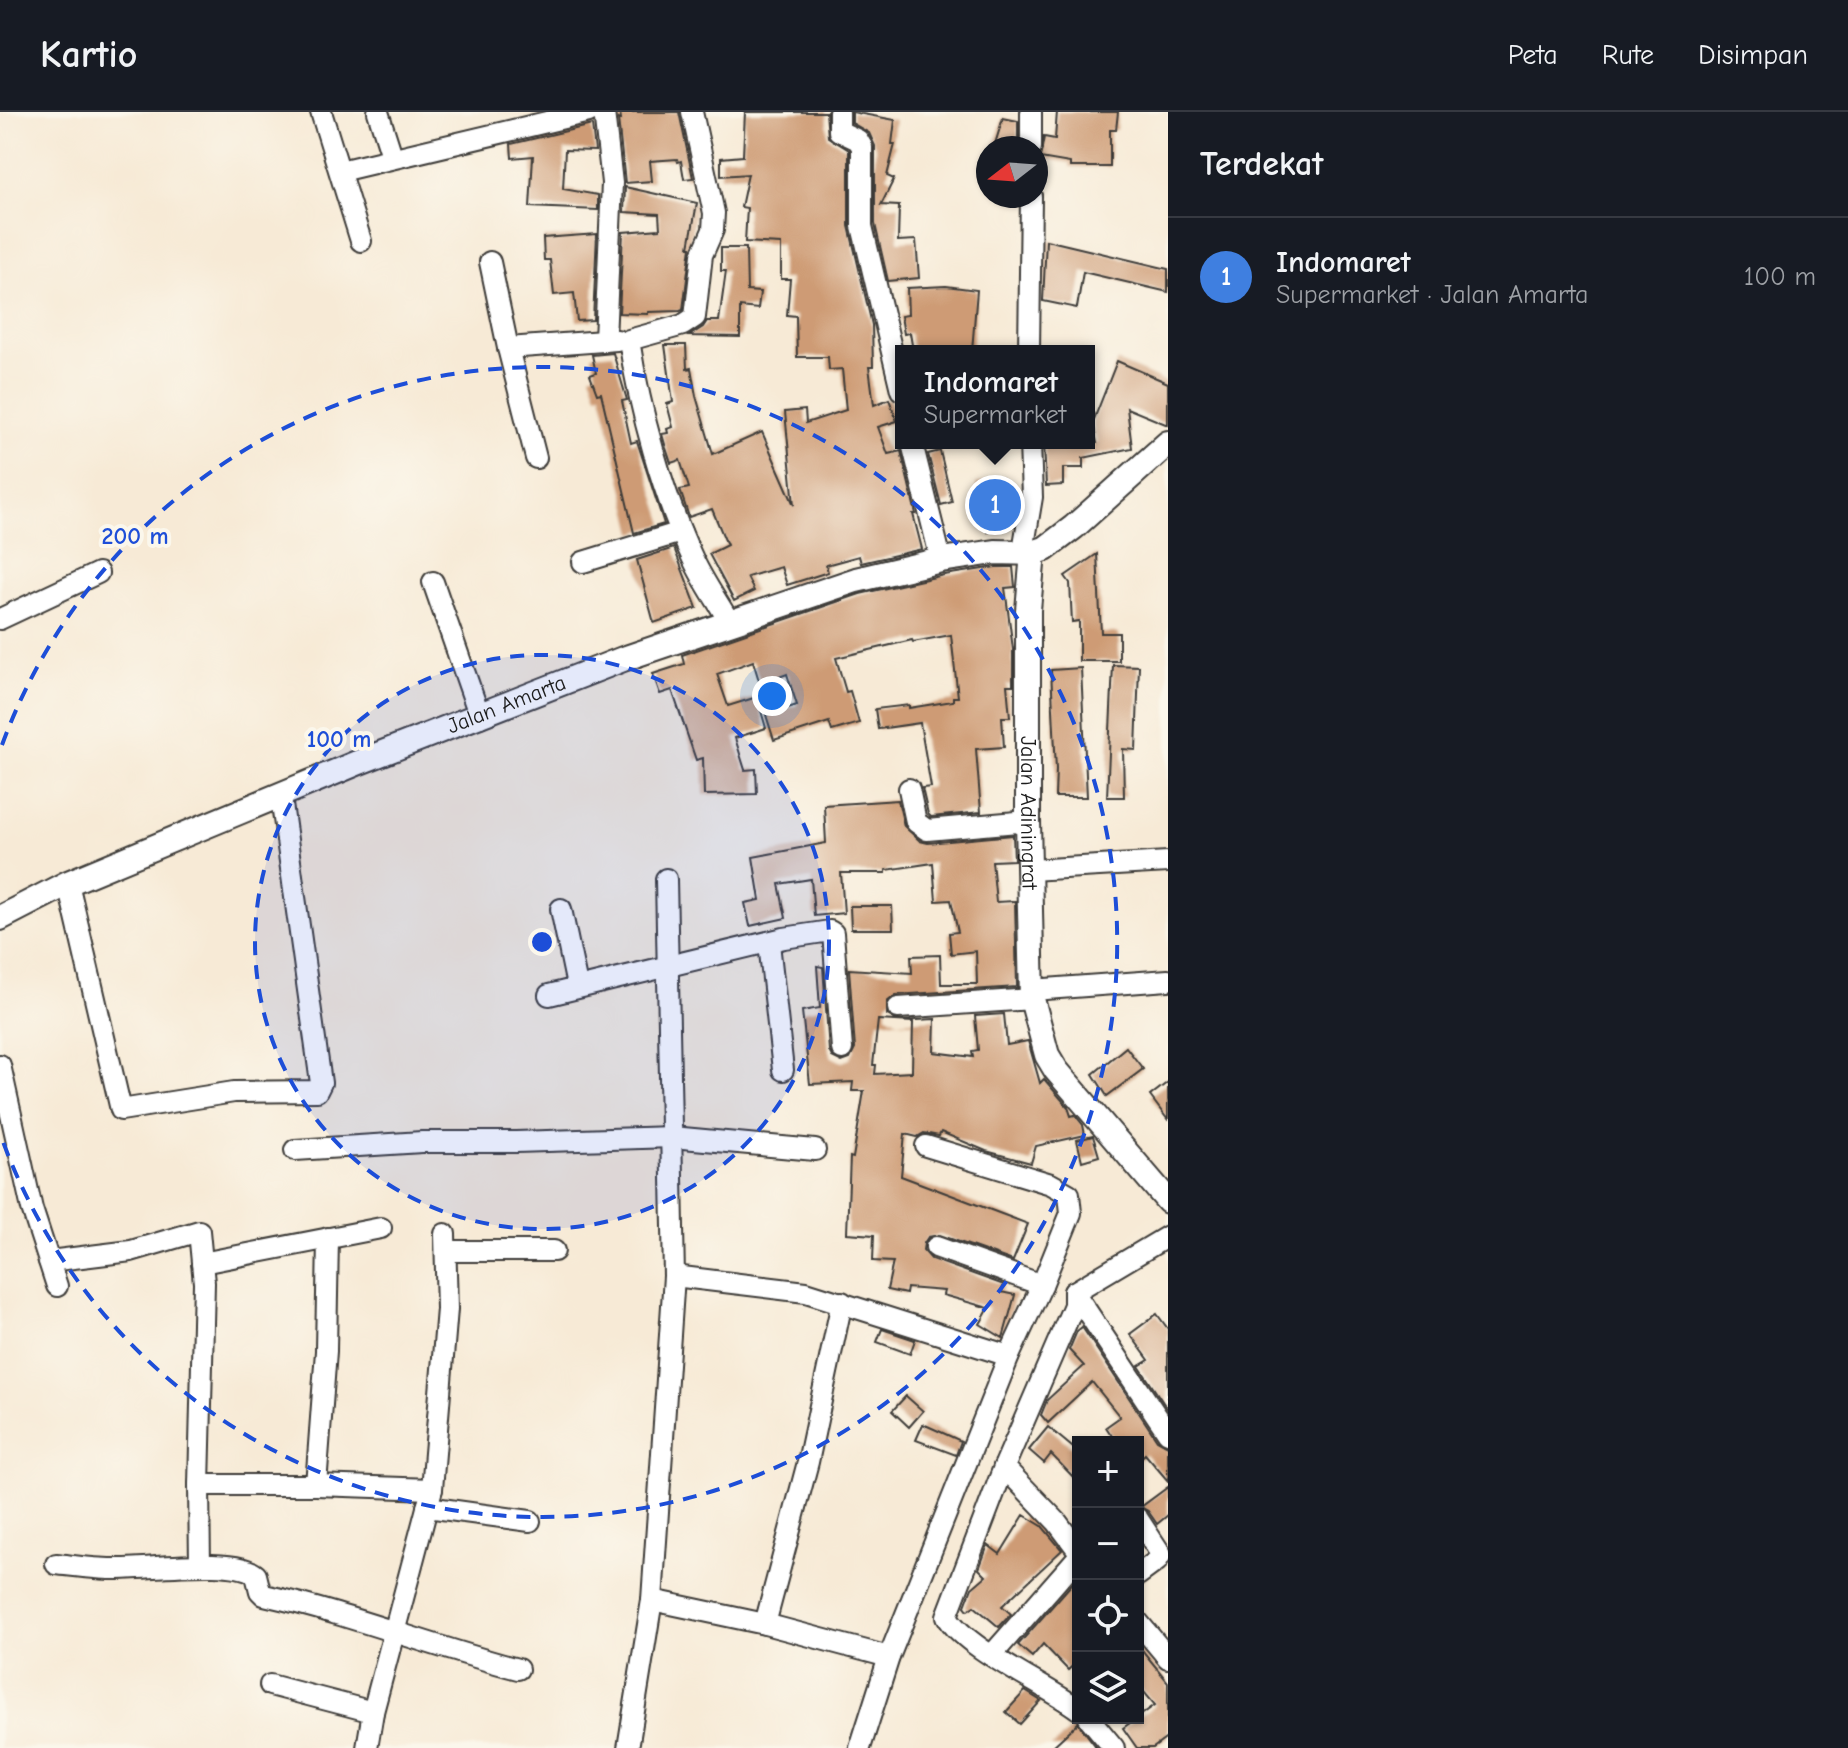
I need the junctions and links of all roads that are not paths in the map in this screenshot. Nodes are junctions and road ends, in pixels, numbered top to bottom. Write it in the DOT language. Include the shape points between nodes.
graph roads {
  1 [pos="321,112"];
  2 [pos="378,112"];
  3 [pos="589,112"];
  4 [pos="604,112"];
  5 [pos="692,112"];
  6 [pos="839,112"];
  7 [pos="1031,112"];
  8 [pos="1031,136"];
  9 [pos="392,156"];
  10 [pos="340,171"];
  11 [pos="1031,208"];
  12 [pos="361,241"];
  13 [pos="490,262"];
  14 [pos="605,340"];
  15 [pos="629,340"];
  16 [pos="1029,345"];
  17 [pos="508,348"];
  18 [pos="895,365"];
  19 [pos="1168,443"];
  20 [pos="913,449"];
  21 [pos="1030,449"];
  22 [pos="536,458"];
  23 [pos="681,532"];
  24 [pos="1028,552"];
  25 [pos="941,560"];
  26 [pos="583,562"];
  27 [pos="98,573"];
  28 [pos="433,582"];
  29 [pos="0,619"];
  30 [pos="730,623"];
  31 [pos="480,717"];
  32 [pos="909,789"];
  33 [pos="281,797"];
  34 [pos="1028,821"];
  35 [pos="1168,862"];
  36 [pos="1030,870"];
  37 [pos="666,879"];
  38 [pos="68,883"];
  39 [pos="561,909"];
  40 [pos="0,918"];
  41 [pos="769,943"];
  42 [pos="669,967"];
  43 [pos="1168,980"];
  44 [pos="577,986"];
  45 [pos="1032,994"];
  46 [pos="549,995"];
  47 [pos="898,1008"];
  48 [pos="842,1049"];
  49 [pos="0,1065"];
  50 [pos="783,1070"];
  51 [pos="672,1137"];
  52 [pos="926,1146"];
  53 [pos="295,1150"];
  54 [pos="815,1150"];
  55 [pos="1168,1201"];
  56 [pos="381,1228"];
  57 [pos="1168,1236"];
  58 [pos="328,1238"];
  59 [pos="936,1247"];
  60 [pos="554,1251"];
  61 [pos="49,1261"];
  62 [pos="202,1263"];
  63 [pos="674,1276"];
  64 [pos="1042,1285"];
  65 [pos="57,1286"];
  66 [pos="1074,1292"];
  67 [pos="842,1302"];
  68 [pos="1009,1356"];
  69 [pos="1168,1433"];
  70 [pos="1004,1467"];
  71 [pos="199,1485"];
  72 [pos="316,1485"];
  73 [pos="430,1498"];
  74 [pos="530,1521"];
  75 [pos="1144,1528"];
  76 [pos="1072,1542"];
  77 [pos="56,1564"];
  78 [pos="1072,1564"];
  79 [pos="200,1565"];
  80 [pos="1144,1571"];
  81 [pos="652,1600"];
  82 [pos="765,1624"];
  83 [pos="1144,1629"];
  84 [pos="395,1631"];
  85 [pos="992,1655"];
  86 [pos="889,1657"];
  87 [pos="1168,1658"];
  88 [pos="518,1669"];
  89 [pos="270,1685"];
  90 [pos="1072,1705"];
  91 [pos="373,1712"];
  92 [pos="1094,1724"];
  93 [pos="367,1748"];
  94 [pos="628,1748"];
  95 [pos="860,1748"];
  96 [pos="1114,1748"];
  1 -- 10 [label="street"];
  2 -- 9 [label="street"];
  3 -- 9 [label="street"];
  4 -- 14 [label="street" via="612,183"];
  5 -- 15 [label="street" via="714,213 702,255 695,317"];
  6 -- 18 [label="street" via="839,131 862,147 862,226"];
  7 -- 8 [label="street"];
  9 -- 10 [label="street"];
  10 -- 12 [label="street"];
  11 -- 16 [label="street"];
  13 -- 17 [label="street"];
  14 -- 15 [label="street"];
  14 -- 17 [label="street"];
  15 -- 23 [label="street" via="644,414"];
  17 -- 22 [label="street"];
  19 -- 24 [label="street" via="1055,543"];
  20 -- 25 [label="street"];
  21 -- 24 [label="street"];
  23 -- 26 [label="street"];
  23 -- 30 [label="street"];
  24 -- 25 [label="street, Jalan Amarta"];
  24 -- 34 [label="street, Jalan Adiningrat"];
  25 -- 30 [label="street, Jalan Amarta" via="856,580"];
  27 -- 29 [label="street"];
  28 -- 31 [label="street"];
  30 -- 31 [label="street, Jalan Amarta"];
  31 -- 33 [label="street, Jalan Amarta"];
  32 -- 34 [label="street" via="916,822 927,830"];
  33 -- 38 [label="street, Jalan Amarta"];
  33 -- 38 [label="street" via="321,1083 317,1091 234,1092 121,1110"];
  34 -- 36 [label="street, Jalan Adiningrat"];
  35 -- 36 [label="street"];
  36 -- 45 [label="street, Jalan Adiningrat"];
  37 -- 42 [label="street"];
  38 -- 40 [label="street, Jalan Amarta"];
  39 -- 44 [label="street"];
  41 -- 42 [label="street"];
  41 -- 48 [label="street" via="833,933"];
  41 -- 50 [label="street"];
  42 -- 44 [label="street"];
  42 -- 51 [label="street"];
  43 -- 45 [label="street"];
  44 -- 46 [label="street"];
  45 -- 47 [label="street"];
  45 -- 55 [label="street, Jalan Adiningrat" via="1047,1055 1056,1070"];
  49 -- 61 [label="street"];
  51 -- 53 [label="street"];
  51 -- 54 [label="street"];
  51 -- 63 [label="street"];
  52 -- 64 [label="street" via="1069,1194 1071,1213"];
  56 -- 58 [label="street"];
  57 -- 66 [label="street"];
  58 -- 62 [label="street"];
  58 -- 72 [label="street"];
  59 -- 64 [label="street"];
  60 -- 73 [label="street" via="446,1243 447,1309"];
  61 -- 62 [label="street" via="131,1251 199,1231"];
  61 -- 65 [label="street"];
  62 -- 71 [label="street"];
  63 -- 67 [label="street" via="806,1292"];
  63 -- 81 [label="street"];
  64 -- 68 [label="street"];
  66 -- 69 [label="street"];
  66 -- 70 [label="street" via="1074,1305"];
  67 -- 68 [label="street"];
  67 -- 82 [label="street" via="808,1462"];
  68 -- 86 [label="street"];
  70 -- 76 [label="street"];
  70 -- 85 [label="street" via="947,1616"];
  71 -- 72 [label="street"];
  71 -- 79 [label="street"];
  72 -- 73 [label="street"];
  73 -- 74 [label="street"];
  73 -- 84 [label="street"];
  75 -- 80 [label="street" via="1161,1554"];
  77 -- 79 [label="street" via="112,1569"];
  78 -- 85 [label="street"];
  79 -- 84 [label="street" via="246,1568 256,1575 264,1595"];
  81 -- 82 [label="street"];
  81 -- 94 [label="street"];
  82 -- 86 [label="street"];
  83 -- 87 [label="street"];
  84 -- 88 [label="street"];
  84 -- 91 [label="street"];
  85 -- 90 [label="street"];
  86 -- 95 [label="street"];
  89 -- 91 [label="street"];
  91 -- 93 [label="street"];
  92 -- 96 [label="street"];
}
